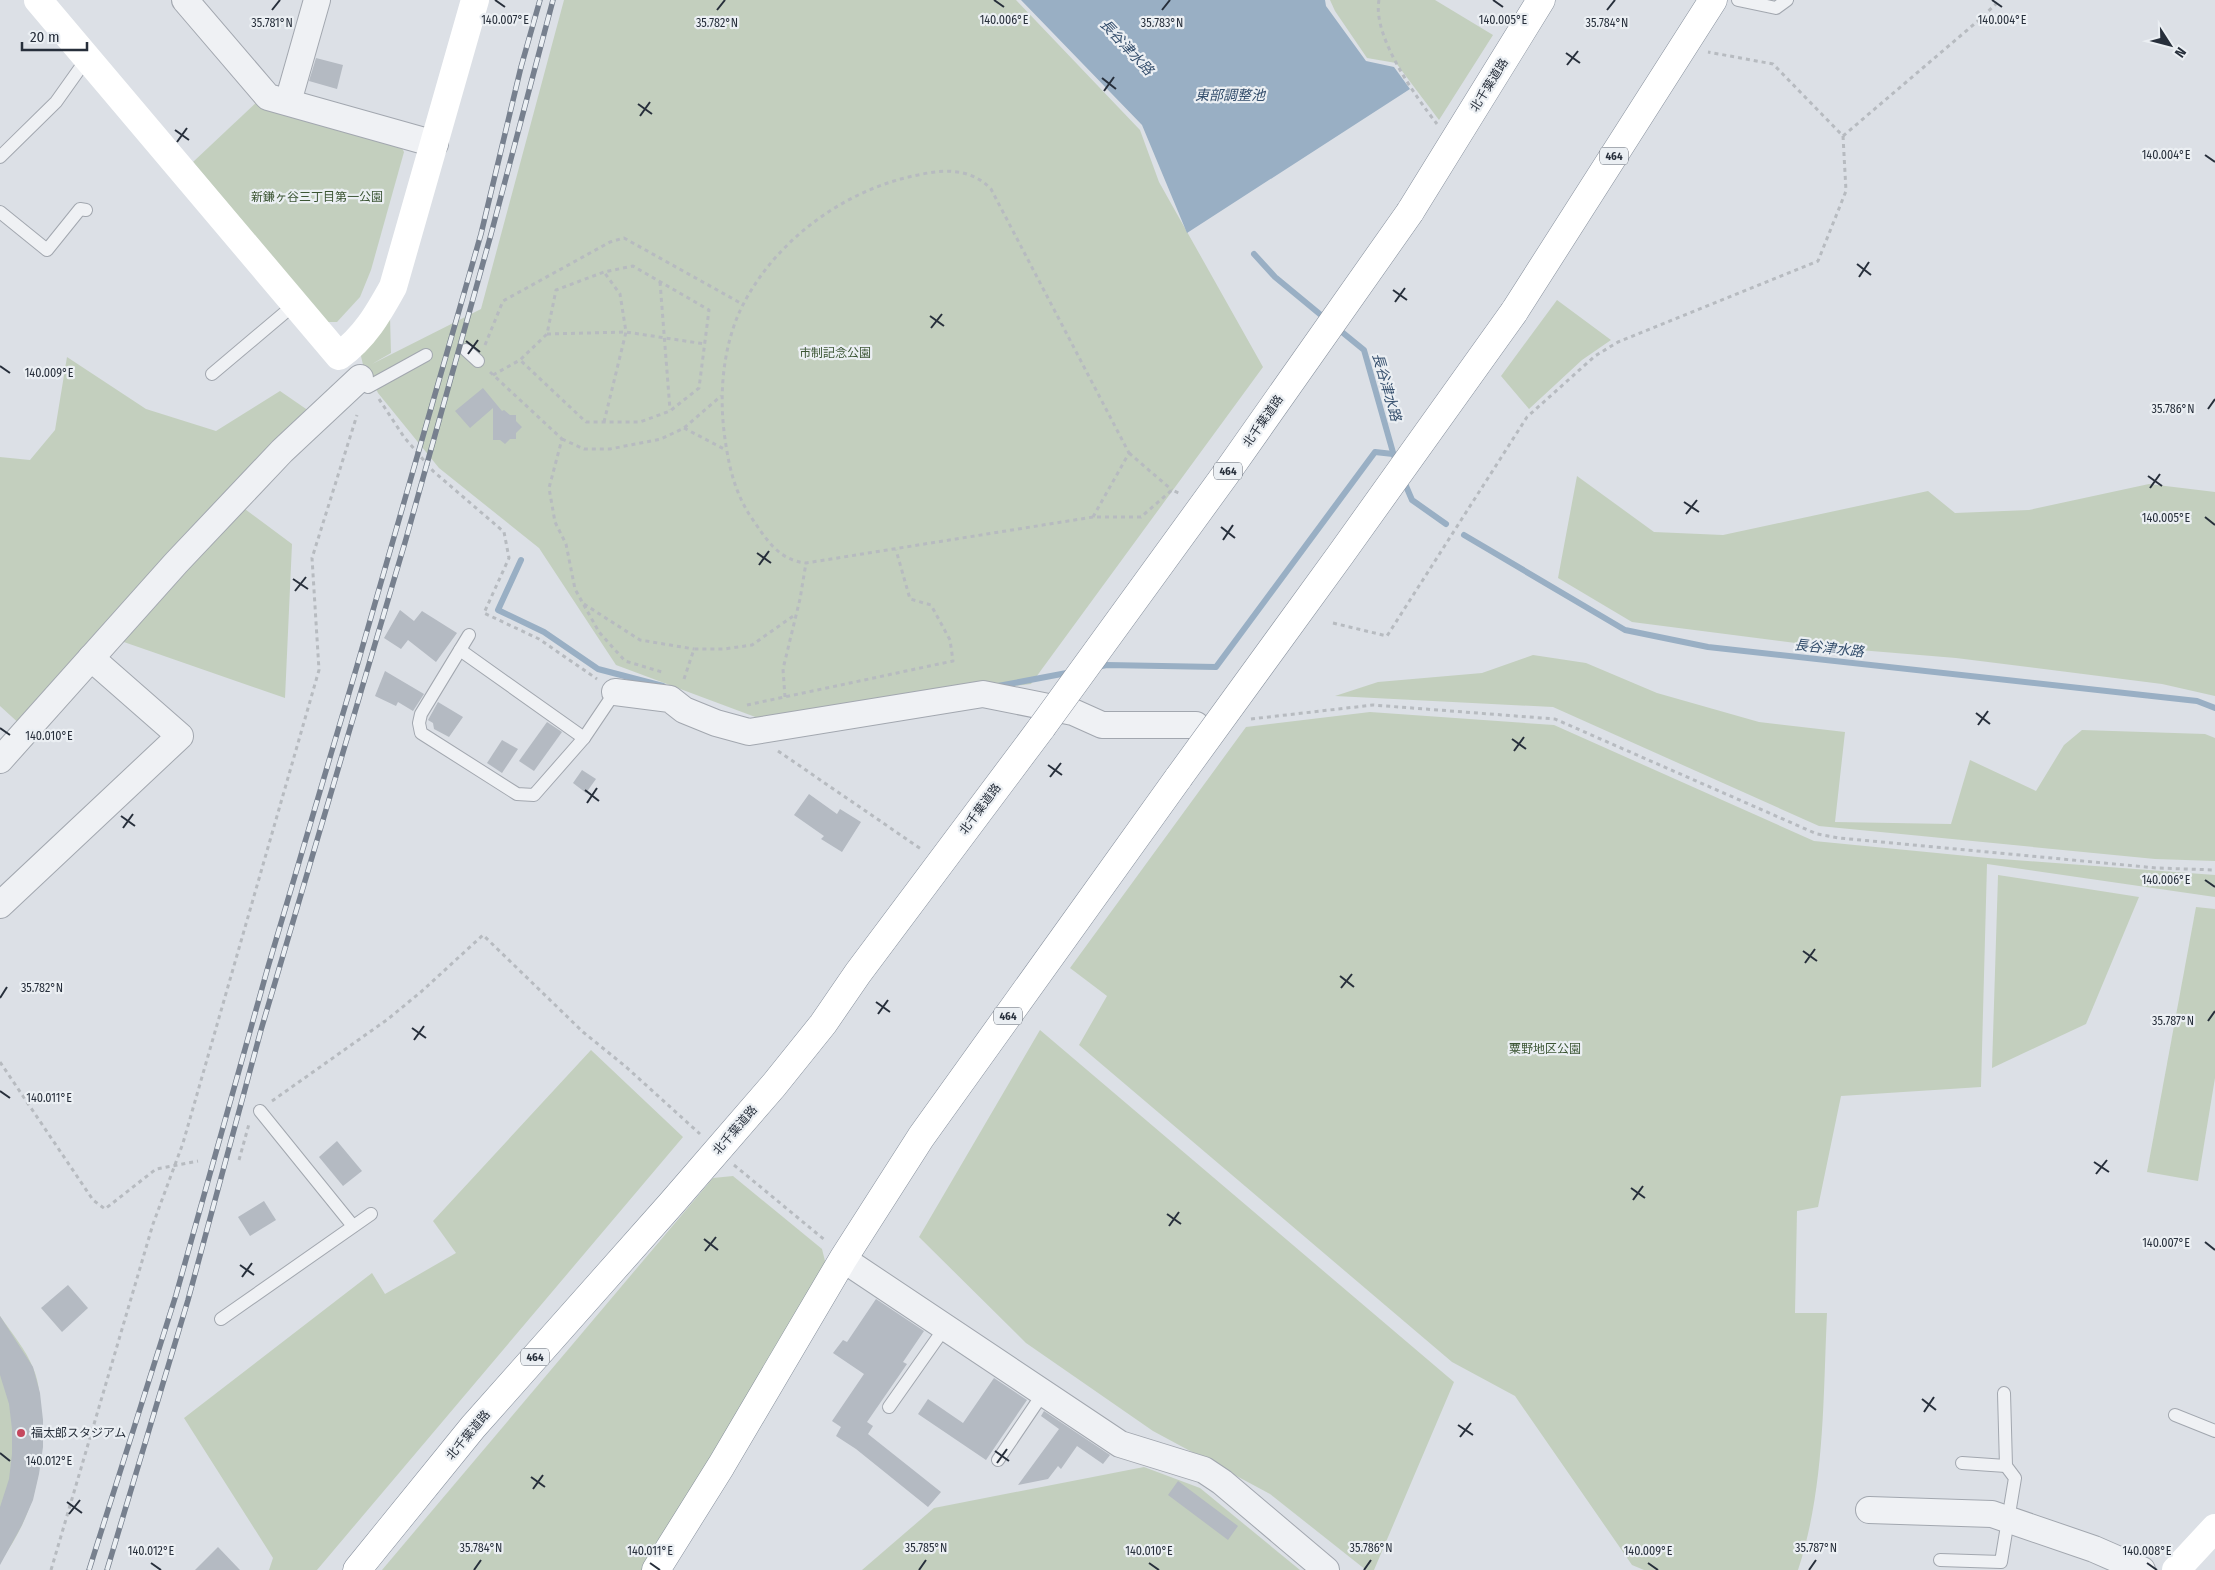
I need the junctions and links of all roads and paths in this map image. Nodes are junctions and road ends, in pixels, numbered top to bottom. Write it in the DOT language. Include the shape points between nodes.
graph roads {
  1 [pos="38,0"];
  2 [pos="185,0"];
  3 [pos="317,0"];
  4 [pos="475,0"];
  5 [pos="1379,0"];
  6 [pos="1541,0"];
  7 [pos="1713,0"];
  8 [pos="1738,0"];
  9 [pos="1787,0"];
  10 [pos="2000,0"];
  11 [pos="1686,45"];
  12 [pos="88,57"];
  13 [pos="288,102"];
  14 [pos="1439,126"];
  15 [pos="1843,136"];
  16 [pos="435,144"];
  17 [pos="0,157"];
  18 [pos="86,210"];
  19 [pos="0,212"];
  20 [pos="604,272"];
  21 [pos="660,282"];
  22 [pos="296,304"];
  23 [pos="744,305"];
  24 [pos="626,332"];
  25 [pos="547,334"];
  26 [pos="665,338"];
  27 [pos="704,344"];
  28 [pos="466,350"];
  29 [pos="426,355"];
  30 [pos="339,356"];
  31 [pos="520,360"];
  32 [pos="478,361"];
  33 [pos="212,374"];
  34 [pos="493,375"];
  35 [pos="364,383"];
  36 [pos="722,396"];
  37 [pos="670,411"];
  38 [pos="604,422"];
  39 [pos="684,428"];
  40 [pos="562,439"];
  41 [pos="727,451"];
  42 [pos="1129,453"];
  43 [pos="1172,490"];
  44 [pos="1182,494"];
  45 [pos="1093,517"];
  46 [pos="896,550"];
  47 [pos="806,563"];
  48 [pos="582,603"];
  49 [pos="796,614"];
  50 [pos="1333,623"];
  51 [pos="469,635"];
  52 [pos="694,649"];
  53 [pos="460,650"];
  54 [pos="91,658"];
  55 [pos="667,674"];
  56 [pos="676,677"];
  57 [pos="684,679"];
  58 [pos="690,683"];
  59 [pos="615,692"];
  60 [pos="785,697"];
  61 [pos="738,703"];
  62 [pos="1245,719"];
  63 [pos="1196,725"];
  64 [pos="749,732"];
  65 [pos="584,738"];
  66 [pos="0,760"];
  67 [pos="940,862"];
  68 [pos="2215,870"];
  69 [pos="0,905"];
  70 [pos="0,1062"];
  71 [pos="260,1111"];
  72 [pos="718,1149"];
  73 [pos="239,1160"];
  74 [pos="198,1161"];
  75 [pos="176,1164"];
  76 [pos="371,1214"];
  77 [pos="352,1226"];
  78 [pos="844,1259"];
  79 [pos="221,1319"];
  80 [pos="946,1326"];
  81 [pos="1044,1392"];
  82 [pos="2004,1393"];
  83 [pos="890,1407"];
  84 [pos="2175,1415"];
  85 [pos="2215,1431"];
  86 [pos="998,1460"];
  87 [pos="1962,1463"];
  88 [pos="2006,1466"];
  89 [pos="1869,1510"];
  90 [pos="2007,1519"];
  91 [pos="2215,1528"];
  92 [pos="1940,1560"];
  93 [pos="51,1570"];
  94 [pos="357,1570"];
  95 [pos="656,1570"];
  96 [pos="1326,1570"];
  97 [pos="2142,1570"];
  98 [pos="2176,1570"];
  1 -- 12 [label="main road"];
  2 -- 13 [label="street" via="268,96"];
  3 -- 13 [label="street"];
  4 -- 16 [label="main road"];
  5 -- 14 [label="path" via="1383,34 1394,58 1414,95"];
  6 -- 67 [label="main road, 北千葉道路 / 464, bridge" via="1410,212 1225,474"];
  7 -- 11 [label="main road, 464"];
  8 -- 9 [label="lane" via="1776,8"];
  10 -- 15 [label="path"];
  11 -- 15 [label="path" via="1773,64"];
  11 -- 78 [label="main road, 464, bridge" via="1514,312 921,1137"];
  12 -- 17 [label="lane" via="56,102"];
  12 -- 22 [label="main road"];
  13 -- 16 [label="street"];
  15 -- 50 [label="path" via="1846,191 1818,261 1618,342 1595,356 1527,417 1387,636"];
  16 -- 30 [label="main road" via="393,287 364,335"];
  18 -- 19 [label="lane" via="80,209 47,250"];
  20 -- 21 [label="path" via="633,266"];
  20 -- 24 [label="path" via="620,294"];
  20 -- 25 [label="path" via="556,290"];
  21 -- 26 [label="path"];
  21 -- 27 [label="path" via="709,310"];
  22 -- 30 [label="main road"];
  22 -- 33 [label="lane"];
  23 -- 32 [label="path" via="624,238 610,242 503,301"];
  23 -- 36 [label="path" via="730,343"];
  23 -- 42 [label="path" via="781,252 840,203 875,186 906,177 941,170 968,173 982,179 991,189"];
  24 -- 25 [label="path"];
  24 -- 26 [label="path"];
  24 -- 38 [label="path"];
  25 -- 31 [label="path"];
  26 -- 27 [label="path"];
  26 -- 37 [label="path"];
  27 -- 37 [label="path" via="698,388"];
  28 -- 32 [label="lane"];
  29 -- 35 [label="lane"];
  30 -- 35 [label="street"];
  31 -- 34 [label="path"];
  31 -- 38 [label="path" via="586,422"];
  32 -- 34 [label="path"];
  34 -- 40 [label="path"];
  35 -- 54 [label="street" via="282,451"];
  35 -- 59 [label="path" via="433,471 504,532 509,558 484,613 539,640"];
  35 -- 75 [label="path" via="360,406 312,558 319,670"];
  36 -- 39 [label="path"];
  36 -- 41 [label="path" via="721,413"];
  37 -- 38 [label="path" via="640,422"];
  39 -- 40 [label="path" via="662,439 610,449 584,449"];
  39 -- 41 [label="path"];
  40 -- 48 [label="path" via="549,488 554,522 566,544 574,589"];
  41 -- 47 [label="path" via="732,478 747,510 766,538 784,557"];
  42 -- 43 [label="path"];
  42 -- 45 [label="path"];
  43 -- 44 [label="path"];
  43 -- 45 [label="path" via="1142,516"];
  45 -- 46 [label="path"];
  46 -- 47 [label="path"];
  46 -- 60 [label="path" via="910,599 931,605 950,640 953,661"];
  47 -- 49 [label="path"];
  48 -- 52 [label="path" via="640,640"];
  48 -- 55 [label="path" via="599,632 625,661"];
  49 -- 52 [label="path" via="752,645 724,650"];
  49 -- 60 [label="path" via="783,669"];
  51 -- 53 [label="lane"];
  52 -- 57 [label="path"];
  53 -- 65 [label="lane"];
  53 -- 65 [label="lane" via="421,714 421,732 517,794 534,795"];
  54 -- 66 [label="street"];
  54 -- 69 [label="street" via="180,736"];
  56 -- 57 [label="path"];
  57 -- 58 [label="path"];
  59 -- 64 [label="street" via="670,699 684,710"];
  59 -- 65 [label="lane"];
  60 -- 61 [label="path" via="747,706"];
  62 -- 68 [label="path" via="1373,705 1555,719 1817,834 2158,868"];
  63 -- 64 [label="street" via="1102,725 1073,712 983,694"];
  64 -- 67 [label="path"];
  67 -- 72 [label="main road, 北千葉道路 / 464" via="823,1024"];
  70 -- 75 [label="path" via="93,1200 105,1209 156,1168"];
  71 -- 72 [label="path" via="388,1020 482,935 582,1032"];
  71 -- 73 [label="path" via="250,1120"];
  71 -- 77 [label="lane"];
  72 -- 78 [label="path"];
  72 -- 94 [label="main road, 北千葉道路 / 464" via="473,1427"];
  74 -- 75 [label="path"];
  75 -- 93 [label="path" via="154,1224"];
  76 -- 77 [label="lane"];
  77 -- 79 [label="lane"];
  78 -- 80 [label="street"];
  78 -- 95 [label="main road, 464"];
  80 -- 81 [label="street"];
  80 -- 83 [label="lane"];
  81 -- 86 [label="lane"];
  81 -- 96 [label="street" via="1120,1444 1204,1470"];
  82 -- 88 [label="lane"];
  84 -- 85 [label="lane"];
  87 -- 88 [label="lane"];
  88 -- 90 [label="lane" via="2015,1478"];
  89 -- 90 [label="street" via="1992,1514"];
  90 -- 92 [label="lane" via="2001,1562"];
  90 -- 97 [label="street" via="2094,1549"];
  91 -- 98 [label="main road"];
}
